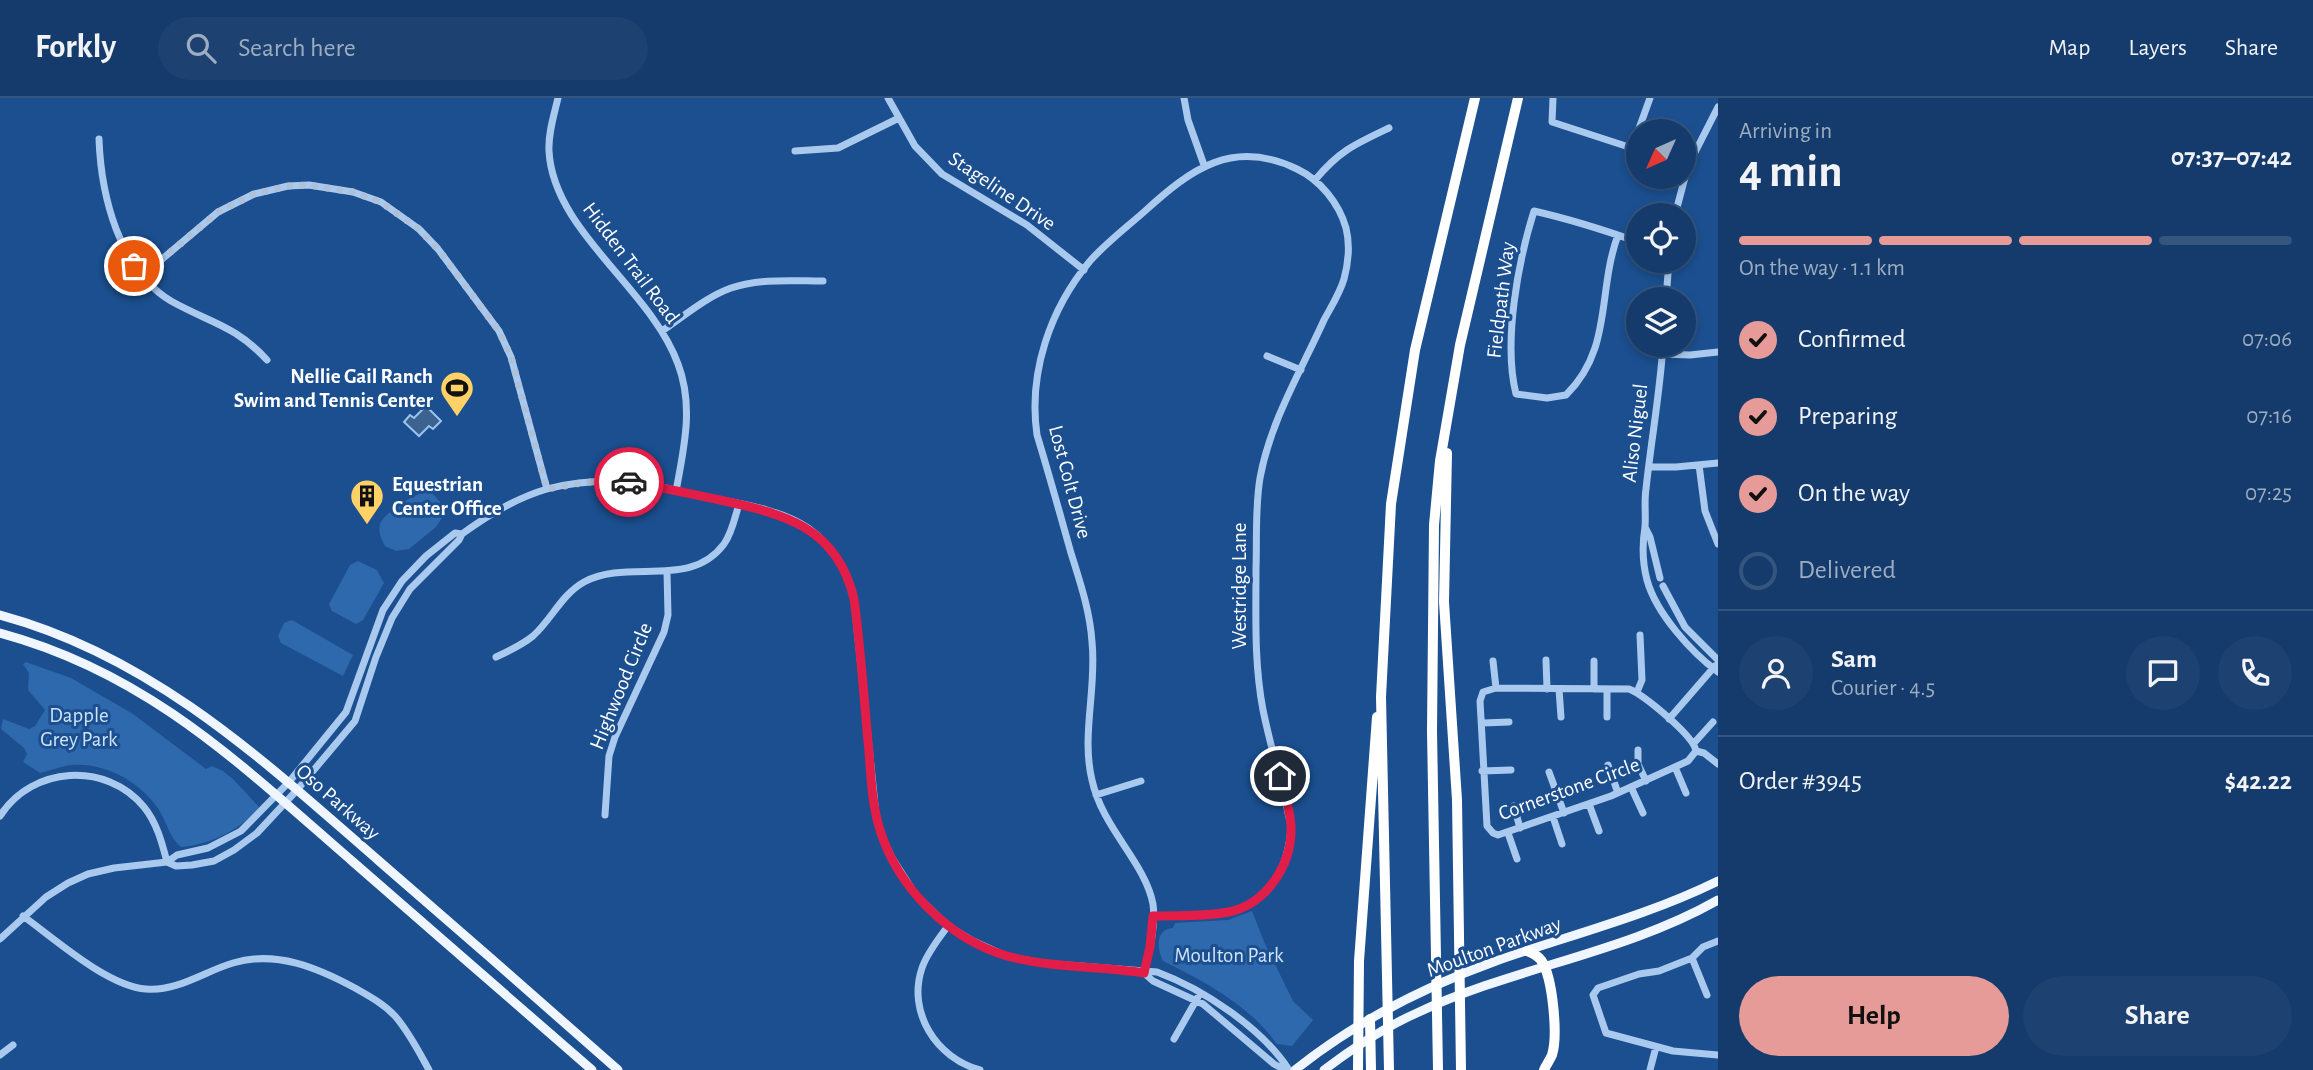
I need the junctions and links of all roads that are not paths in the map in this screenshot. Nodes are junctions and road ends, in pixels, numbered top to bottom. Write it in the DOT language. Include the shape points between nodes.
graph roads {
  1 [pos="558,98"];
  2 [pos="888,98"];
  3 [pos="1184,98"];
  4 [pos="1475,98"];
  5 [pos="1518,98"];
  6 [pos="1553,98"];
  7 [pos="1650,98"];
  8 [pos="1718,107"];
  9 [pos="899,118"];
  10 [pos="1644,119"];
  11 [pos="1389,128"];
  12 [pos="99,139"];
  13 [pos="1626,146"];
  14 [pos="1696,147"];
  15 [pos="795,151"];
  16 [pos="1204,165"];
  17 [pos="1315,180"];
  18 [pos="1618,235"];
  19 [pos="1626,238"];
  20 [pos="1084,270"];
  21 [pos="142,276"];
  22 [pos="823,281"];
  23 [pos="662,331"];
  24 [pos="1718,352"];
  25 [pos="1696,354"];
  26 [pos="1267,356"];
  27 [pos="1663,357"];
  28 [pos="267,360"];
  29 [pos="1301,370"];
  30 [pos="1450,398"];
  31 [pos="1718,463"];
  32 [pos="1699,465"];
  33 [pos="1649,467"];
  34 [pos="547,489"];
  35 [pos="676,491"];
  36 [pos="739,504"];
  37 [pos="1645,526"];
  38 [pos="462,534"];
  39 [pos="1718,544"];
  40 [pos="667,571"];
  41 [pos="0,615"];
  42 [pos="1685,627"];
  43 [pos="0,633"];
  44 [pos="1677,633"];
  45 [pos="1640,635"];
  46 [pos="496,657"];
  47 [pos="1546,660"];
  48 [pos="1493,661"];
  49 [pos="1594,661"];
  50 [pos="1717,666"];
  51 [pos="1496,688"];
  52 [pos="1607,688"];
  53 [pos="1547,689"];
  54 [pos="1559,689"];
  55 [pos="1594,689"];
  56 [pos="1637,692"];
  57 [pos="1381,697"];
  58 [pos="1561,717"];
  59 [pos="1608,717"];
  60 [pos="1670,719"];
  61 [pos="1509,722"];
  62 [pos="1713,722"];
  63 [pos="1483,723"];
  64 [pos="1694,743"];
  65 [pos="1638,750"];
  66 [pos="1696,751"];
  67 [pos="1718,764"];
  68 [pos="1608,765"];
  69 [pos="1675,767"];
  70 [pos="1511,770"];
  71 [pos="1482,771"];
  72 [pos="1549,772"];
  73 [pos="1141,781"];
  74 [pos="1646,781"];
  75 [pos="289,782"];
  76 [pos="1631,787"];
  77 [pos="297,790"];
  78 [pos="1618,793"];
  79 [pos="1686,793"];
  80 [pos="277,795"];
  81 [pos="1096,795"];
  82 [pos="285,803"];
  83 [pos="1589,804"];
  84 [pos="1514,806"];
  85 [pos="1564,813"];
  86 [pos="1643,813"];
  87 [pos="605,815"];
  88 [pos="0,816"];
  89 [pos="1553,817"];
  90 [pos="1520,828"];
  91 [pos="1599,831"];
  92 [pos="1508,833"];
  93 [pos="1562,844"];
  94 [pos="1517,859"];
  95 [pos="167,862"];
  96 [pos="1718,881"];
  97 [pos="1718,900"];
  98 [pos="23,916"];
  99 [pos="1153,916"];
  100 [pos="948,926"];
  101 [pos="0,939"];
  102 [pos="1718,941"];
  103 [pos="1527,951"];
  104 [pos="1692,958"];
  105 [pos="1545,967"];
  106 [pos="1144,973"];
  107 [pos="1201,992"];
  108 [pos="1707,995"];
  109 [pos="1196,1000"];
  110 [pos="1370,1018"];
  111 [pos="1371,1038"];
  112 [pos="1174,1039"];
  113 [pos="13,1045"];
  114 [pos="1656,1047"];
  115 [pos="0,1055"];
  116 [pos="1718,1055"];
  117 [pos="429,1070"];
  118 [pos="592,1070"];
  119 [pos="618,1070"];
  120 [pos="980,1070"];
  121 [pos="1287,1070"];
  122 [pos="1295,1070"];
  123 [pos="1324,1070"];
  124 [pos="1358,1070"];
  125 [pos="1371,1070"];
  126 [pos="1389,1070"];
  127 [pos="1438,1070"];
  128 [pos="1461,1070"];
  129 [pos="1544,1070"];
  130 [pos="1650,1070"];
  1 -- 23 [label="street, Hidden Trail Road" via="549,151 560,195"];
  2 -- 9 [label="street, Stageline Drive"];
  3 -- 16 [label="street"];
  4 -- 57 [label="highway" via="1411,375 1391,503"];
  5 -- 30 [label="highway"];
  6 -- 13 [label="street" via="1552,122"];
  7 -- 10 [label="street"];
  8 -- 14 [label="street"];
  9 -- 15 [label="street" via="838,148"];
  9 -- 20 [label="street, Stageline Drive" via="915,146 942,174 1027,225"];
  11 -- 17 [label="street" via="1343,150"];
  12 -- 21 [label="street" via="103,180 119,234"];
  16 -- 17 [label="street, Lost Colt Drive" via="1236,158 1272,159"];
  16 -- 20 [label="street, Lost Colt Drive" via="1168,190"];
  17 -- 29 [label="street, Westridge Lane" via="1335,204 1345,228 1347,262 1343,281"];
  18 -- 18 [label="street, Fieldpath Way" via="1597,344 1585,373 1566,395 1516,394 1510,372 1511,339 1520,264 1534,211"];
  18 -- 19 [label="street"];
  20 -- 81 [label="street, Lost Colt Drive" via="1060,307 1041,355 1034,413 1089,620 1094,668 1088,751"];
  21 -- 28 [label="street" via="170,300 240,335"];
  21 -- 34 [label="street" via="218,212 254,194 309,185 381,202 419,229 499,331 511,357"];
  22 -- 23 [label="street" via="772,281 729,289"];
  23 -- 35 [label="street, Hidden Trail Road" via="678,364 687,410"];
  24 -- 25 [label="street"];
  26 -- 29 [label="street"];
  27 -- 33 [label="street, Aliso Niguel"];
  29 -- 99 [label="street, Westridge Lane" via="1266,451 1257,510 1257,667 1291,826 1285,866 1263,893 1230,912"];
  30 -- 127 [label="highway" via="1434,525 1432,731"];
  30 -- 128 [label="highway" via="1444,602 1457,800"];
  31 -- 32 [label="street"];
  32 -- 33 [label="street"];
  32 -- 39 [label="street" via="1705,511"];
  33 -- 37 [label="street, Aliso Niguel"];
  34 -- 35 [label="street" via="618,481"];
  34 -- 38 [label="street" via="514,502"];
  35 -- 36 [label="street"];
  36 -- 40 [label="street" via="730,532 715,553 693,568"];
  36 -- 100 [label="street" via="808,528 847,575 856,615 880,832 905,881"];
  37 -- 42 [label="street, Aliso Niguel" via="1661,582"];
  37 -- 44 [label="street, Aliso Niguel" via="1647,582"];
  38 -- 75 [label="street" via="455,533 402,581 383,610 346,712"];
  38 -- 77 [label="street" via="410,589 392,618 355,721"];
  40 -- 46 [label="street" via="588,580 564,598 532,636"];
  40 -- 87 [label="street, Highwood Circle" via="664,632 608,757"];
  41 -- 75 [label="main road, Oso Parkway" via="78,643 162,686 212,719"];
  42 -- 44 [label="street"];
  42 -- 50 [label="street, Aliso Niguel"];
  43 -- 80 [label="main road, Oso Parkway" via="54,650 149,697"];
  44 -- 50 [label="street, Aliso Niguel"];
  45 -- 56 [label="street" via="1642,680"];
  47 -- 53 [label="street"];
  48 -- 51 [label="street"];
  49 -- 55 [label="street"];
  50 -- 60 [label="street"];
  51 -- 53 [label="street"];
  51 -- 63 [label="street, Cornerstone Circle" via="1481,696"];
  52 -- 55 [label="street"];
  52 -- 56 [label="street"];
  52 -- 59 [label="street"];
  53 -- 54 [label="street"];
  54 -- 55 [label="street"];
  54 -- 58 [label="street"];
  56 -- 60 [label="street"];
  57 -- 124 [label="highway" via="1359,961"];
  57 -- 126 [label="highway"];
  60 -- 64 [label="street"];
  61 -- 63 [label="street"];
  62 -- 64 [label="street"];
  63 -- 71 [label="street, Cornerstone Circle"];
  64 -- 66 [label="street"];
  65 -- 74 [label="street"];
  66 -- 67 [label="street"];
  66 -- 69 [label="street, Cornerstone Circle"];
  68 -- 78 [label="street"];
  69 -- 74 [label="street, Cornerstone Circle"];
  69 -- 79 [label="street"];
  70 -- 71 [label="street"];
  71 -- 92 [label="street, Cornerstone Circle" via="1487,826 1498,835"];
  72 -- 85 [label="street"];
  73 -- 81 [label="street"];
  74 -- 76 [label="street, Cornerstone Circle"];
  75 -- 77 [label="main road, Oso Parkway"];
  75 -- 80 [label="street"];
  76 -- 78 [label="street, Cornerstone Circle"];
  76 -- 86 [label="street"];
  77 -- 82 [label="street"];
  77 -- 119 [label="main road, Oso Parkway"];
  78 -- 83 [label="street, Cornerstone Circle"];
  80 -- 82 [label="main road, Oso Parkway"];
  80 -- 95 [label="street" via="240,831"];
  81 -- 99 [label="street, Lost Colt Drive" via="1147,887"];
  82 -- 95 [label="street" via="257,833 214,861 177,866"];
  82 -- 118 [label="main road, Oso Parkway"];
  83 -- 85 [label="street, Cornerstone Circle"];
  83 -- 91 [label="street"];
  84 -- 90 [label="street"];
  85 -- 89 [label="street, Cornerstone Circle"];
  88 -- 95 [label="street" via="44,780 75,774 105,780 120,786 145,808"];
  89 -- 90 [label="street, Cornerstone Circle"];
  89 -- 93 [label="street"];
  90 -- 92 [label="street, Cornerstone Circle"];
  92 -- 94 [label="street"];
  95 -- 98 [label="street" via="88,874"];
  96 -- 103 [label="main road, Moulton Parkway" via="1664,905"];
  97 -- 105 [label="main road, Moulton Parkway" via="1652,931"];
  98 -- 101 [label="street"];
  98 -- 117 [label="street" via="115,979 140,988 164,988 246,960 275,959 336,977 394,1015"];
  99 -- 106 [label="street, Lost Colt Drive"];
  100 -- 106 [label="street" via="990,950 1023,960"];
  100 -- 120 [label="street" via="922,966 918,1000 924,1021 942,1048 954,1059"];
  102 -- 104 [label="street"];
  103 -- 105 [label="highway"];
  103 -- 110 [label="main road, Moulton Parkway" via="1468,972"];
  104 -- 108 [label="street"];
  104 -- 114 [label="street" via="1594,990 1606,1033"];
  105 -- 111 [label="main road, Moulton Parkway" via="1439,1003"];
  105 -- 129 [label="highway" via="1554,1027 1552,1055"];
  106 -- 107 [label="street" via="1157,972"];
  106 -- 109 [label="street"];
  107 -- 109 [label="street"];
  107 -- 121 [label="street" via="1237,1018 1281,1058"];
  109 -- 112 [label="street"];
  109 -- 121 [label="street"];
  110 -- 111 [label="highway"];
  110 -- 122 [label="main road, Moulton Parkway"];
  111 -- 123 [label="main road, Moulton Parkway"];
  111 -- 125 [label="highway"];
  113 -- 115 [label="street"];
  114 -- 116 [label="street"];
  114 -- 130 [label="street"];
}
